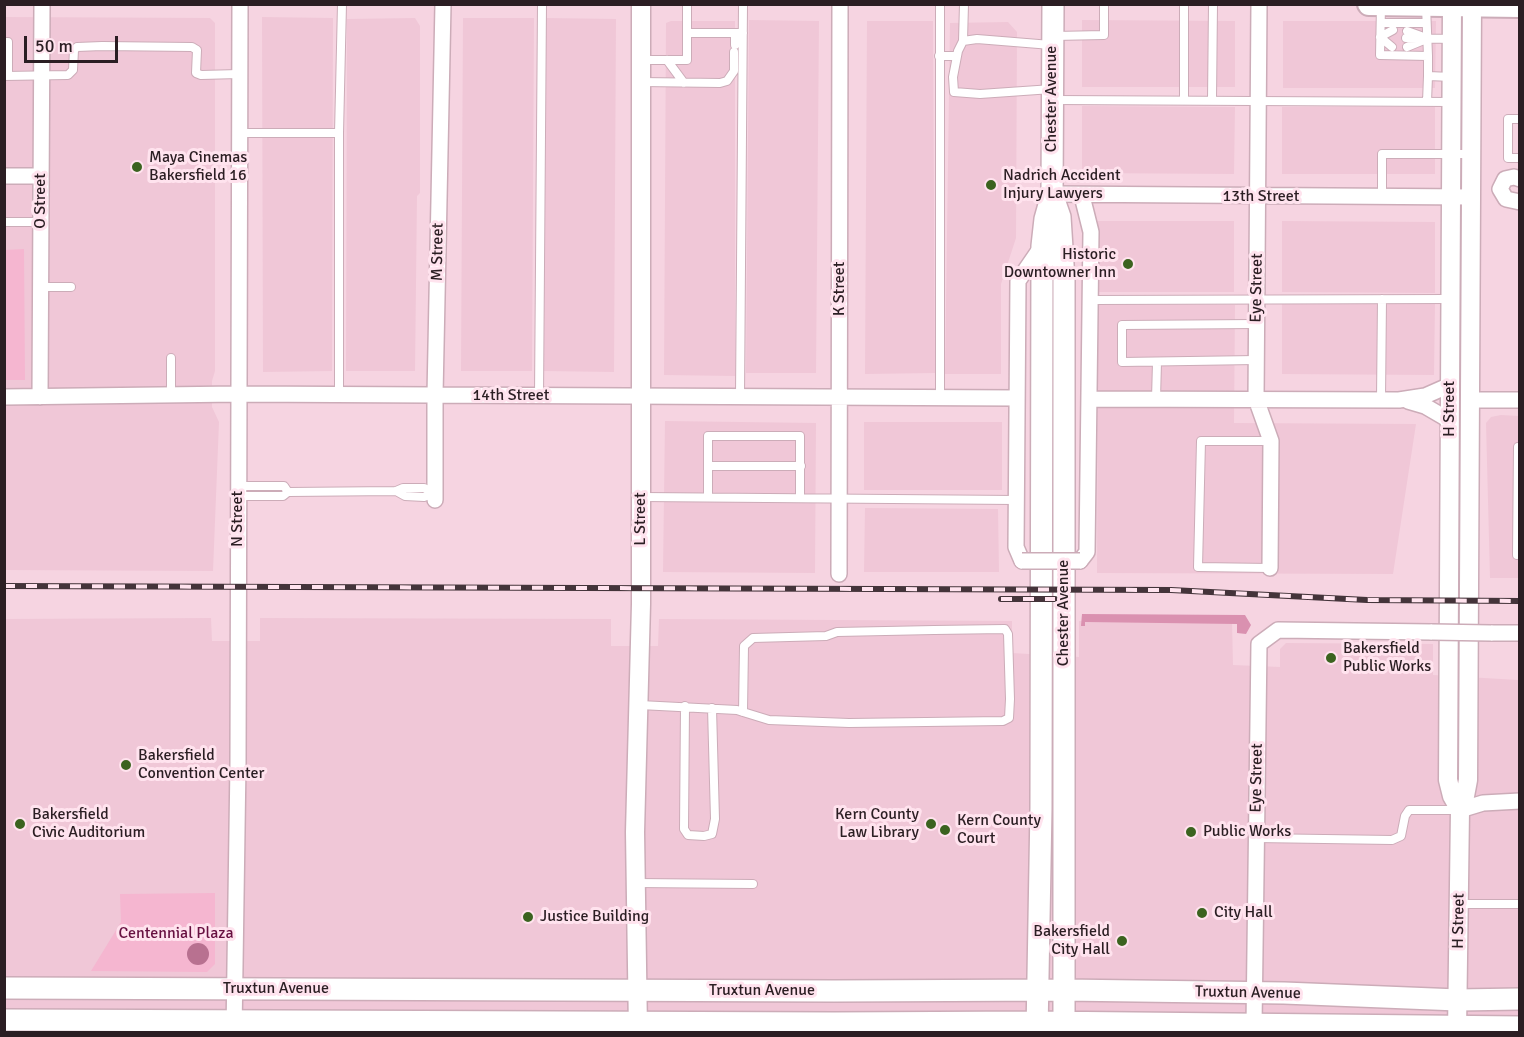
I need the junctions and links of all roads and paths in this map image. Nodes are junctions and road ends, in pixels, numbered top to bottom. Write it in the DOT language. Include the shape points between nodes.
graph roads {
  1 [pos="42,4"];
  2 [pos="240,4"];
  3 [pos="342,4"];
  4 [pos="443,4"];
  5 [pos="542,4"];
  6 [pos="641,4"];
  7 [pos="687,4"];
  8 [pos="743,4"];
  9 [pos="840,4"];
  10 [pos="940,4"];
  11 [pos="964,4"];
  12 [pos="1053,4"];
  13 [pos="1104,4"];
  14 [pos="1184,4"];
  15 [pos="1213,4"];
  16 [pos="1259,4"];
  17 [pos="1462,5"];
  18 [pos="1520,6"];
  19 [pos="1377,11"];
  20 [pos="1426,14"];
  21 [pos="687,33"];
  22 [pos="739,33"];
  23 [pos="1392,34"];
  24 [pos="1380,37"];
  25 [pos="1428,39"];
  26 [pos="1452,39"];
  27 [pos="1052,40"];
  28 [pos="963,41"];
  29 [pos="4,42"];
  30 [pos="1392,47"];
  31 [pos="939,56"];
  32 [pos="957,56"];
  33 [pos="1428,56"];
  34 [pos="641,60"];
  35 [pos="667,60"];
  36 [pos="239,74"];
  37 [pos="42,75"];
  38 [pos="6,76"];
  39 [pos="1428,76"];
  40 [pos="1452,77"];
  41 [pos="641,82"];
  42 [pos="684,82"];
  43 [pos="1052,94"];
  44 [pos="1184,100"];
  45 [pos="1212,100"];
  46 [pos="1258,100"];
  47 [pos="1427,102"];
  48 [pos="1452,102"];
  49 [pos="1520,119"];
  50 [pos="239,133"];
  51 [pos="339,133"];
  52 [pos="1451,154"];
  53 [pos="1471,154"];
  54 [pos="1520,158"];
  55 [pos="4,176"];
  56 [pos="41,176"];
  57 [pos="1520,179"];
  58 [pos="1052,194"];
  59 [pos="1082,196"];
  60 [pos="1258,197"];
  61 [pos="1382,197"];
  62 [pos="1451,197"];
  63 [pos="1471,197"];
  64 [pos="1520,202"];
  65 [pos="4,222"];
  66 [pos="40,222"];
  67 [pos="1042,246"];
  68 [pos="40,287"];
  69 [pos="70,287"];
  70 [pos="1382,299"];
  71 [pos="1090,300"];
  72 [pos="1257,300"];
  73 [pos="1450,302"];
  74 [pos="1256,324"];
  75 [pos="171,358"];
  76 [pos="1256,360"];
  77 [pos="1157,362"];
  78 [pos="1450,386"];
  79 [pos="238,394"];
  80 [pos="171,395"];
  81 [pos="339,395"];
  82 [pos="435,395"];
  83 [pos="539,396"];
  84 [pos="641,396"];
  85 [pos="740,396"];
  86 [pos="4,397"];
  87 [pos="40,397"];
  88 [pos="840,397"];
  89 [pos="940,398"];
  90 [pos="1017,398"];
  91 [pos="1090,399"];
  92 [pos="1156,399"];
  93 [pos="1256,399"];
  94 [pos="1381,399"];
  95 [pos="1399,400"];
  96 [pos="1470,400"];
  97 [pos="1520,400"];
  98 [pos="1449,420"];
  99 [pos="1271,441"];
  100 [pos="1518,447"];
  101 [pos="708,466"];
  102 [pos="801,466"];
  103 [pos="238,491"];
  104 [pos="435,497"];
  105 [pos="641,497"];
  106 [pos="708,497"];
  107 [pos="800,498"];
  108 [pos="839,498"];
  109 [pos="1016,500"];
  110 [pos="1517,555"];
  111 [pos="1270,568"];
  112 [pos="839,574"];
  113 [pos="1520,633"];
  114 [pos="638,705"];
  115 [pos="686,706"];
  116 [pos="712,708"];
  117 [pos="743,712"];
  118 [pos="1468,780"];
  119 [pos="1513,801"];
  120 [pos="1460,810"];
  121 [pos="1256,838"];
  122 [pos="636,883"];
  123 [pos="753,884"];
  124 [pos="1459,904"];
  125 [pos="1520,904"];
  126 [pos="4,988"];
  127 [pos="235,989"];
  128 [pos="638,989"];
  129 [pos="1037,990"];
  130 [pos="1064,990"];
  131 [pos="1254,993"];
  132 [pos="1520,999"];
  133 [pos="1458,1000"];
  134 [pos="4,1020"];
  135 [pos="36,1026"];
  136 [pos="234,1027"];
  137 [pos="436,1027"];
  138 [pos="1037,1027"];
  139 [pos="638,1028"];
  140 [pos="1064,1028"];
  141 [pos="1520,1028"];
  142 [pos="1254,1029"];
  143 [pos="1457,1030"];
  1 -- 37 [label="street, O Street"];
  2 -- 36 [label="street, N Street"];
  3 -- 51 [label="lane"];
  4 -- 82 [label="street, M Street"];
  5 -- 83 [label="lane"];
  6 -- 34 [label="street, L Street"];
  7 -- 21 [label="lane"];
  8 -- 22 [label="lane"];
  9 -- 88 [label="street, K Street"];
  10 -- 31 [label="lane"];
  11 -- 28 [label="lane"];
  12 -- 27 [label="main road, Chester Avenue"];
  13 -- 27 [label="lane" via="1104,35"];
  14 -- 44 [label="lane"];
  15 -- 45 [label="lane"];
  16 -- 46 [label="street, Eye Street"];
  17 -- 18 [label="main road"];
  17 -- 20 [label="main road"];
  17 -- 26 [label="street, H Street"];
  17 -- 53 [label="street, H Street"];
  19 -- 20 [label="main road"];
  19 -- 24 [label="lane"];
  20 -- 25 [label="lane"];
  21 -- 22 [label="lane"];
  21 -- 35 [label="lane" via="687,60"];
  22 -- 42 [label="lane" via="734,48 734,71 727,81"];
  22 -- 85 [label="lane"];
  23 -- 24 [label="lane"];
  24 -- 30 [label="lane"];
  24 -- 33 [label="lane" via="1380,55"];
  25 -- 25 [label="lane" via="1407,38"];
  25 -- 26 [label="lane"];
  25 -- 33 [label="lane"];
  26 -- 40 [label="street, H Street"];
  27 -- 28 [label="lane"];
  27 -- 43 [label="main road, Chester Avenue"];
  28 -- 32 [label="lane"];
  29 -- 38 [label="lane" via="8,42"];
  31 -- 32 [label="lane"];
  31 -- 89 [label="lane"];
  32 -- 43 [label="lane" via="952,77 954,92"];
  33 -- 39 [label="lane"];
  34 -- 35 [label="lane"];
  34 -- 41 [label="street, L Street"];
  35 -- 42 [label="lane"];
  36 -- 37 [label="lane" via="196,73 197,50 192,47 102,46 76,47 73,70 68,75"];
  36 -- 50 [label="street, N Street"];
  37 -- 38 [label="lane"];
  37 -- 56 [label="street, O Street"];
  39 -- 40 [label="lane"];
  39 -- 47 [label="lane"];
  40 -- 48 [label="street, H Street"];
  41 -- 42 [label="lane"];
  41 -- 84 [label="street, L Street"];
  43 -- 44 [label="lane"];
  43 -- 58 [label="main road, Chester Avenue"];
  44 -- 45 [label="lane"];
  45 -- 46 [label="lane"];
  46 -- 47 [label="lane"];
  46 -- 60 [label="street, Eye Street"];
  47 -- 48 [label="lane"];
  48 -- 52 [label="street, H Street"];
  49 -- 54 [label="lane" via="1508,119 1508,158"];
  50 -- 51 [label="lane"];
  50 -- 79 [label="street, N Street"];
  51 -- 81 [label="lane"];
  52 -- 53 [label="lane"];
  52 -- 61 [label="lane" via="1382,154"];
  52 -- 62 [label="street, H Street"];
  53 -- 63 [label="street, H Street"];
  55 -- 56 [label="street"];
  56 -- 66 [label="street, O Street"];
  57 -- 64 [label="street" via="1505,179 1500,189 1506,199"];
  58 -- 59 [label="street, 13th Street"];
  58 -- 67 [label="main road, Chester Avenue"];
  58 -- 130 [label="main road, Chester Avenue" via="1060,217 1064,280"];
  59 -- 60 [label="street, 13th Street"];
  59 -- 71 [label="street" via="1091,232"];
  60 -- 61 [label="street, 13th Street"];
  60 -- 72 [label="street, Eye Street"];
  61 -- 62 [label="street, 13th Street"];
  62 -- 63 [label="street, 13th Street"];
  62 -- 73 [label="street, H Street"];
  63 -- 96 [label="street, H Street"];
  65 -- 66 [label="lane"];
  66 -- 68 [label="street, O Street"];
  67 -- 90 [label="street" via="1018,281"];
  67 -- 129 [label="main road, Chester Avenue"];
  68 -- 69 [label="lane"];
  68 -- 87 [label="street, O Street"];
  70 -- 72 [label="lane"];
  70 -- 73 [label="lane"];
  70 -- 94 [label="lane"];
  71 -- 72 [label="lane"];
  71 -- 91 [label="street"];
  72 -- 74 [label="street, Eye Street"];
  73 -- 78 [label="street, H Street"];
  73 -- 96 [label="street" via="1460,388"];
  74 -- 76 [label="street, Eye Street"];
  74 -- 77 [label="lane" via="1122,325 1122,362"];
  75 -- 80 [label="lane"];
  76 -- 77 [label="lane"];
  76 -- 93 [label="street, Eye Street"];
  77 -- 92 [label="lane"];
  78 -- 95 [label="street" via="1425,396"];
  78 -- 98 [label="street, H Street"];
  79 -- 80 [label="street, 14th Street"];
  79 -- 81 [label="street, 14th Street"];
  79 -- 103 [label="street, N Street"];
  80 -- 87 [label="street, 14th Street"];
  81 -- 82 [label="street, 14th Street"];
  82 -- 83 [label="street, 14th Street"];
  82 -- 104 [label="street, M Street"];
  83 -- 84 [label="street, 14th Street"];
  84 -- 85 [label="street, 14th Street"];
  84 -- 105 [label="street, L Street"];
  85 -- 88 [label="street, 14th Street"];
  86 -- 87 [label="street, 14th Street"];
  88 -- 89 [label="street, 14th Street"];
  88 -- 108 [label="street, K Street"];
  89 -- 90 [label="street, 14th Street"];
  90 -- 109 [label="street"];
  91 -- 92 [label="street"];
  91 -- 109 [label="street, bridge" via="1087,552 1080,561 1022,561 1016,547"];
  92 -- 93 [label="street"];
  93 -- 94 [label="street"];
  93 -- 99 [label="street, Eye Street"];
  94 -- 95 [label="street"];
  95 -- 98 [label="street" via="1425,406"];
  96 -- 97 [label="street"];
  96 -- 118 [label="street, H Street"];
  98 -- 120 [label="street, H Street" via="1448,780"];
  99 -- 111 [label="street, Eye Street"];
  99 -- 111 [label="lane" via="1201,441 1198,567"];
  100 -- 110 [label="lane"];
  101 -- 102 [label="lane"];
  101 -- 102 [label="lane" via="708,436 800,436"];
  101 -- 106 [label="lane"];
  102 -- 107 [label="lane"];
  103 -- 104 [label="lane" via="284,486 288,492 424,488"];
  103 -- 127 [label="street, N Street"];
  105 -- 106 [label="lane"];
  105 -- 114 [label="street, L Street"];
  106 -- 107 [label="lane"];
  107 -- 108 [label="lane"];
  108 -- 109 [label="lane"];
  108 -- 112 [label="street, K Street"];
  113 -- 121 [label="street, Eye Street, bridge" via="1278,630 1268,637 1259,644 1258,656"];
  114 -- 115 [label="lane"];
  114 -- 122 [label="street, L Street"];
  115 -- 116 [label="lane"];
  115 -- 116 [label="lane" via="687,835 712,834 715,819"];
  116 -- 117 [label="lane"];
  117 -- 117 [label="lane" via="769,720 849,723 1003,721 1009,718 1008,634 1005,629 753,638 744,646"];
  118 -- 119 [label="street" via="1484,794"];
  118 -- 120 [label="street, H Street"];
  119 -- 120 [label="street" via="1483,803"];
  120 -- 121 [label="lane" via="1409,810 1401,836 1392,840"];
  120 -- 124 [label="street, H Street"];
  121 -- 131 [label="street, Eye Street"];
  122 -- 123 [label="lane"];
  122 -- 128 [label="street, L Street"];
  124 -- 125 [label="lane"];
  124 -- 133 [label="street, H Street"];
  126 -- 127 [label="main road, Truxtun Avenue"];
  127 -- 128 [label="main road, Truxtun Avenue"];
  127 -- 136 [label="street, N Street"];
  128 -- 129 [label="main road, Truxtun Avenue"];
  128 -- 139 [label="street, L Street"];
  129 -- 130 [label="main road, Truxtun Avenue"];
  129 -- 138 [label="main road, Chester Avenue"];
  130 -- 131 [label="main road, Truxtun Avenue"];
  130 -- 140 [label="main road, Chester Avenue"];
  131 -- 133 [label="main road, Truxtun Avenue"];
  131 -- 142 [label="street, Eye Street"];
  132 -- 133 [label="main road, Truxtun Avenue"];
  133 -- 143 [label="street, H Street"];
  134 -- 135 [label="main road, Truxtun Avenue"];
  135 -- 136 [label="main road, Truxtun Avenue"];
  136 -- 137 [label="main road, Truxtun Avenue"];
  137 -- 139 [label="main road, Truxtun Avenue"];
  138 -- 139 [label="main road, Truxtun Avenue"];
  138 -- 140 [label="main road, Truxtun Avenue"];
  140 -- 142 [label="main road, Truxtun Avenue"];
  141 -- 143 [label="main road, Truxtun Avenue"];
  142 -- 143 [label="main road, Truxtun Avenue"];
}
